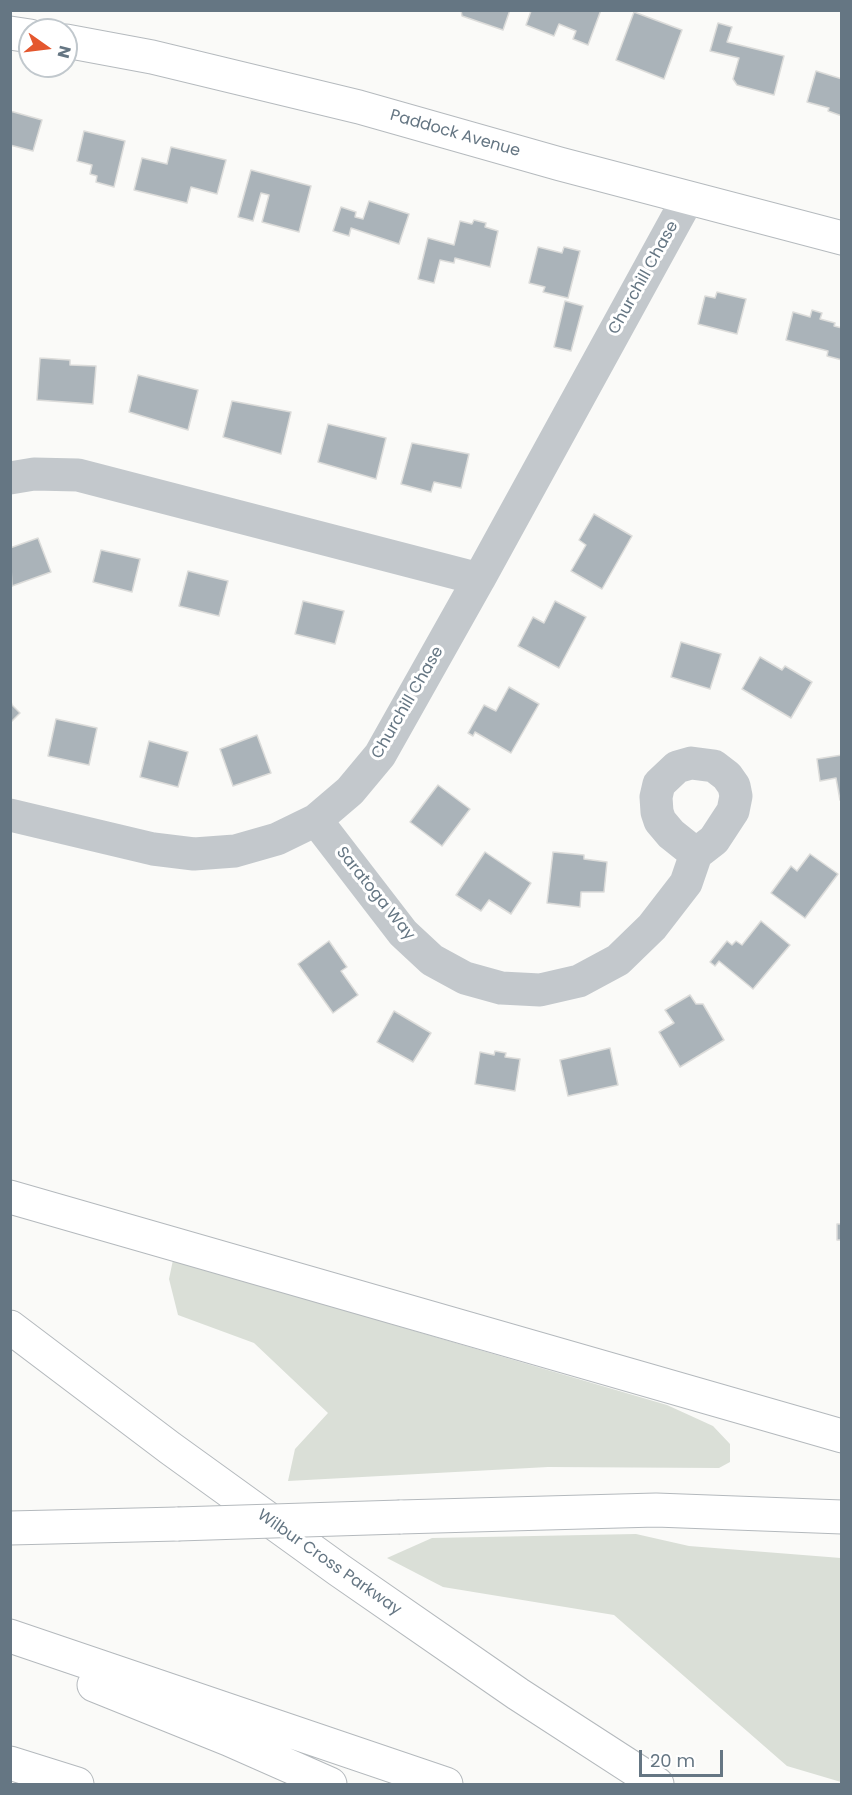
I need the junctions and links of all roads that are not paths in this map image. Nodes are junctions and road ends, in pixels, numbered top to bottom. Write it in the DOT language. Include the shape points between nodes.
graph roads {
  1 [pos="78,43"];
  2 [pos="688,198"];
  3 [pos="842,238"];
  4 [pos="10,478"];
  5 [pos="479,579"];
  6 [pos="10,815"];
  7 [pos="316,820"];
  8 [pos="696,854"];
  9 [pos="10,1197"];
  10 [pos="10,1327"];
  11 [pos="842,1436"];
  12 [pos="842,1517"];
  13 [pos="10,1528"];
  14 [pos="10,1636"];
  15 [pos="10,1655"];
  16 [pos="10,1763"];
  17 [pos="77,1785"];
  18 [pos="330,1785"];
  19 [pos="446,1785"];
  20 [pos="657,1785"];
  1 -- 2 [label="main road, Paddock Avenue" via="358,107"];
  2 -- 3 [label="main road, Paddock Avenue"];
  2 -- 5 [label="street, Churchill Chase"];
  4 -- 5 [label="street" via="34,474 78,476"];
  5 -- 7 [label="street, Churchill Chase" via="380,755 350,791"];
  6 -- 7 [label="street, Churchill Chase" via="153,849 194,854 235,851 277,839"];
  7 -- 8 [label="street, Saratoga Way" via="403,933 432,960 465,978 501,988 540,990 579,981 618,960 652,927 686,883"];
  9 -- 11 [label="main road"];
  10 -- 20 [label="main road, Wilbur Cross Parkway" via="339,1570"];
  12 -- 13 [label="main road, bridge" via="656,1510"];
  14 -- 19 [label="main road"];
  15 -- 18 [label="main road" via="167,1714"];
  16 -- 17 [label="main road"];
}
